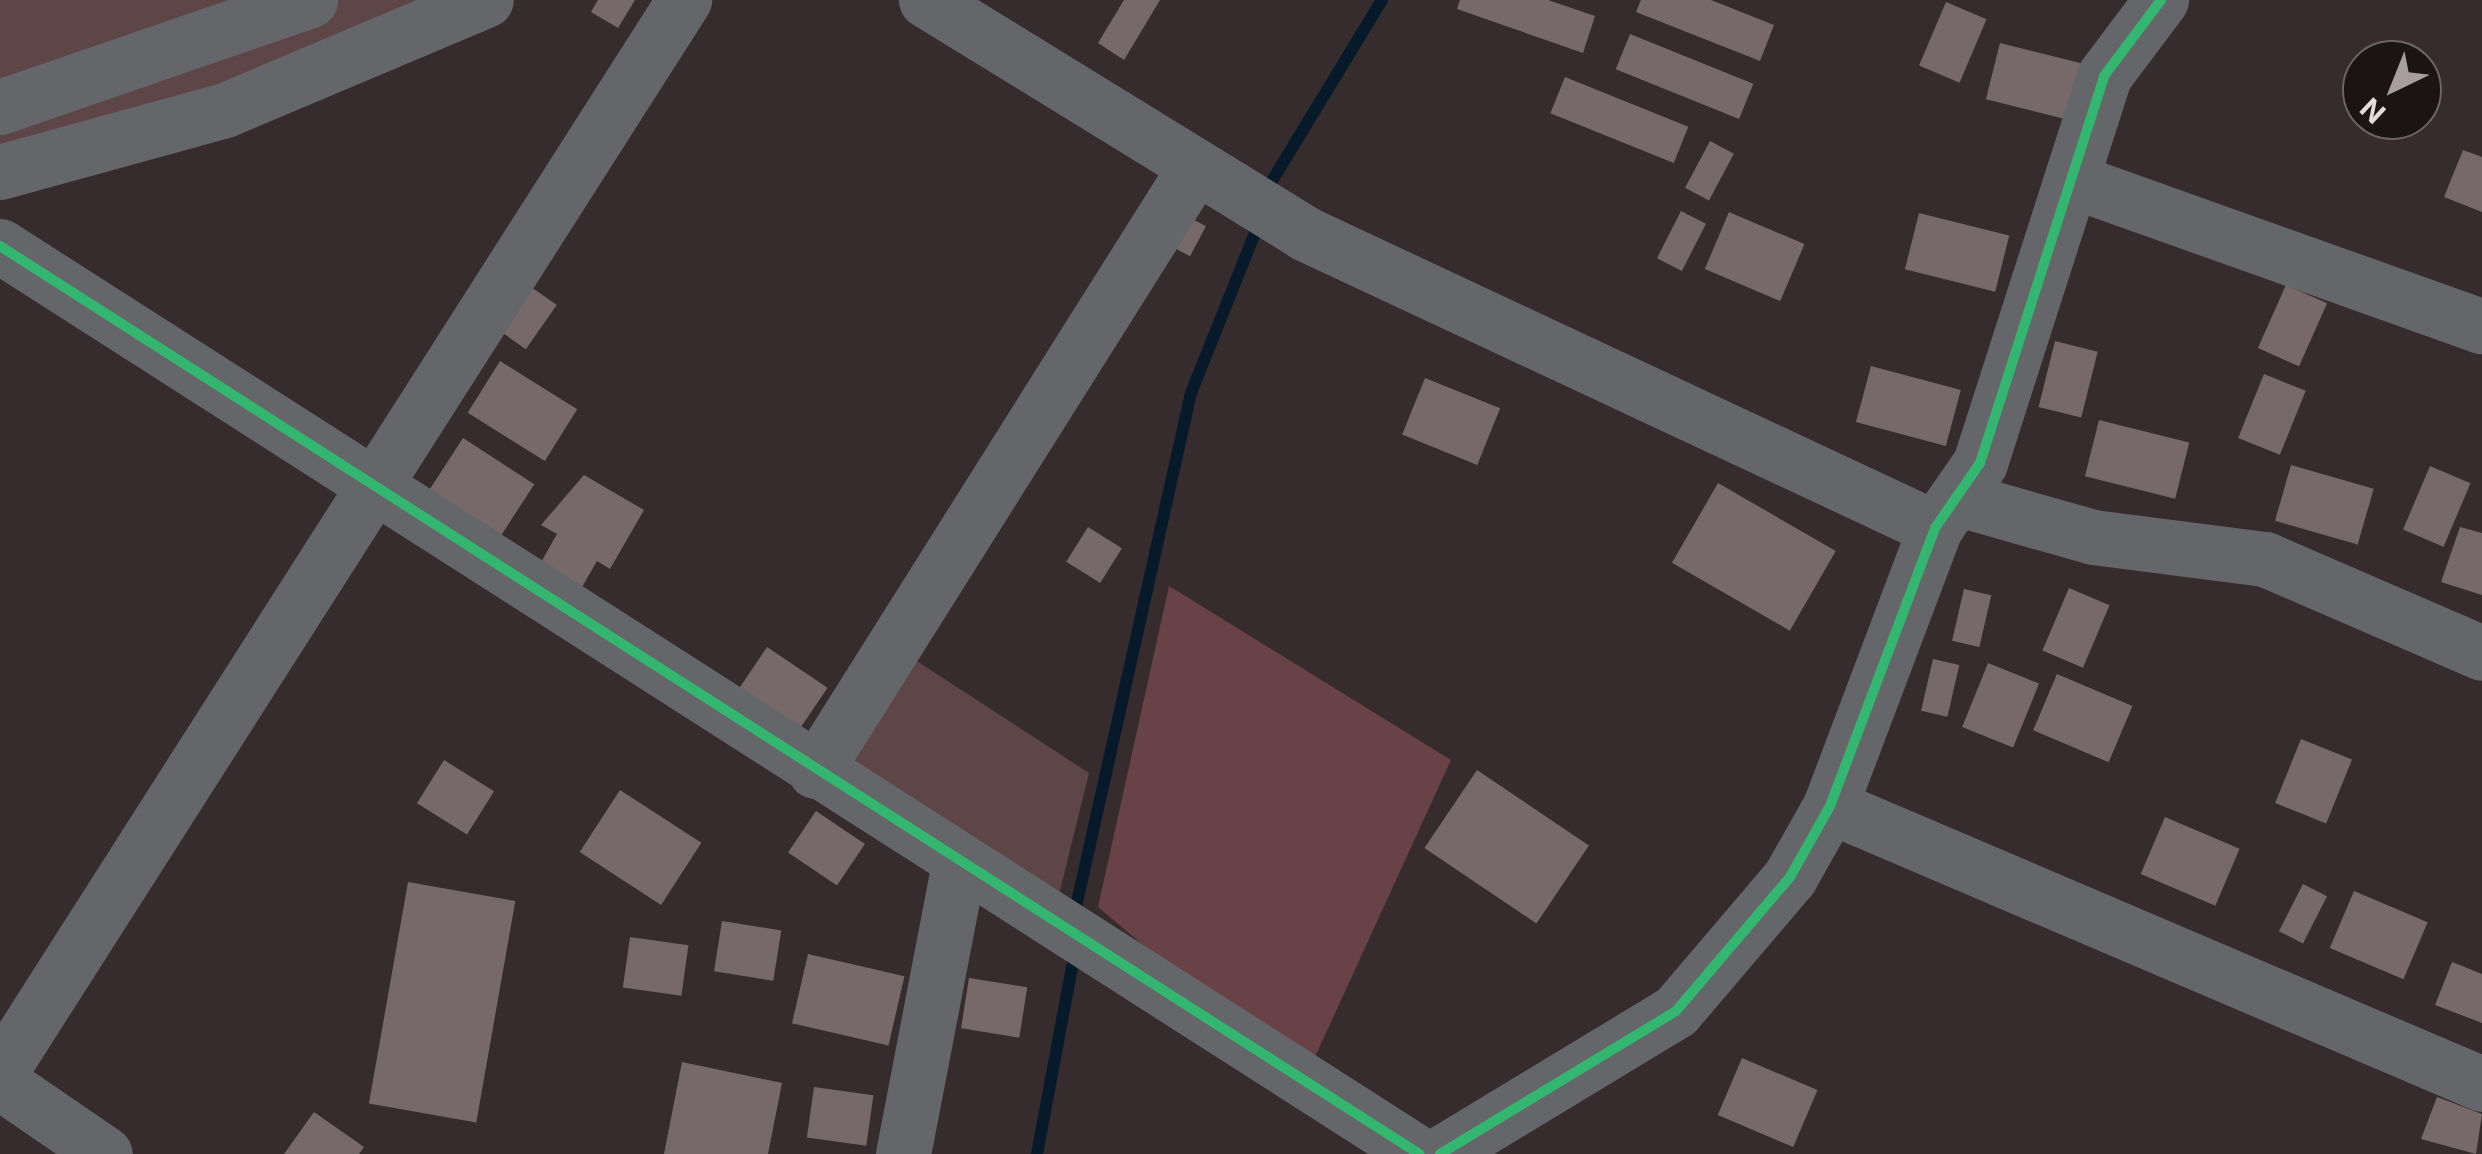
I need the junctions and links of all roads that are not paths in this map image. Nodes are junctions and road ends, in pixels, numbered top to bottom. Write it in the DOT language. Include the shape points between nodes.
graph roads {
  1 [pos="310,0"];
  2 [pos="486,0"];
  3 [pos="684,0"];
  4 [pos="926,0"];
  5 [pos="2161,0"];
  6 [pos="0,108"];
  7 [pos="1194,169"];
  8 [pos="0,172"];
  9 [pos="2071,180"];
  10 [pos="0,246"];
  11 [pos="2482,326"];
  12 [pos="369,488"];
  13 [pos="1946,513"];
  14 [pos="2482,653"];
  15 [pos="815,771"];
  16 [pos="1830,806"];
  17 [pos="959,862"];
  18 [pos="0,1072"];
  19 [pos="0,1082"];
  20 [pos="2482,1084"];
  21 [pos="105,1154"];
  22 [pos="903,1154"];
  23 [pos="1419,1154"];
  24 [pos="1440,1154"];
  1 -- 6 [label="street"];
  2 -- 8 [label="street" via="225,110"];
  3 -- 12 [label="street"];
  4 -- 7 [label="street"];
  5 -- 9 [label="street" via="2104,76"];
  7 -- 13 [label="street" via="1304,233"];
  7 -- 15 [label="street"];
  9 -- 11 [label="street"];
  9 -- 13 [label="street" via="1980,463"];
  10 -- 12 [label="street"];
  12 -- 15 [label="street"];
  12 -- 18 [label="street"];
  13 -- 14 [label="street" via="2265,559"];
  13 -- 16 [label="street"];
  15 -- 17 [label="street"];
  16 -- 20 [label="street"];
  16 -- 24 [label="street" via="1746,938 1676,1011"];
  17 -- 22 [label="street"];
  17 -- 23 [label="street"];
  19 -- 21 [label="street"];
}
